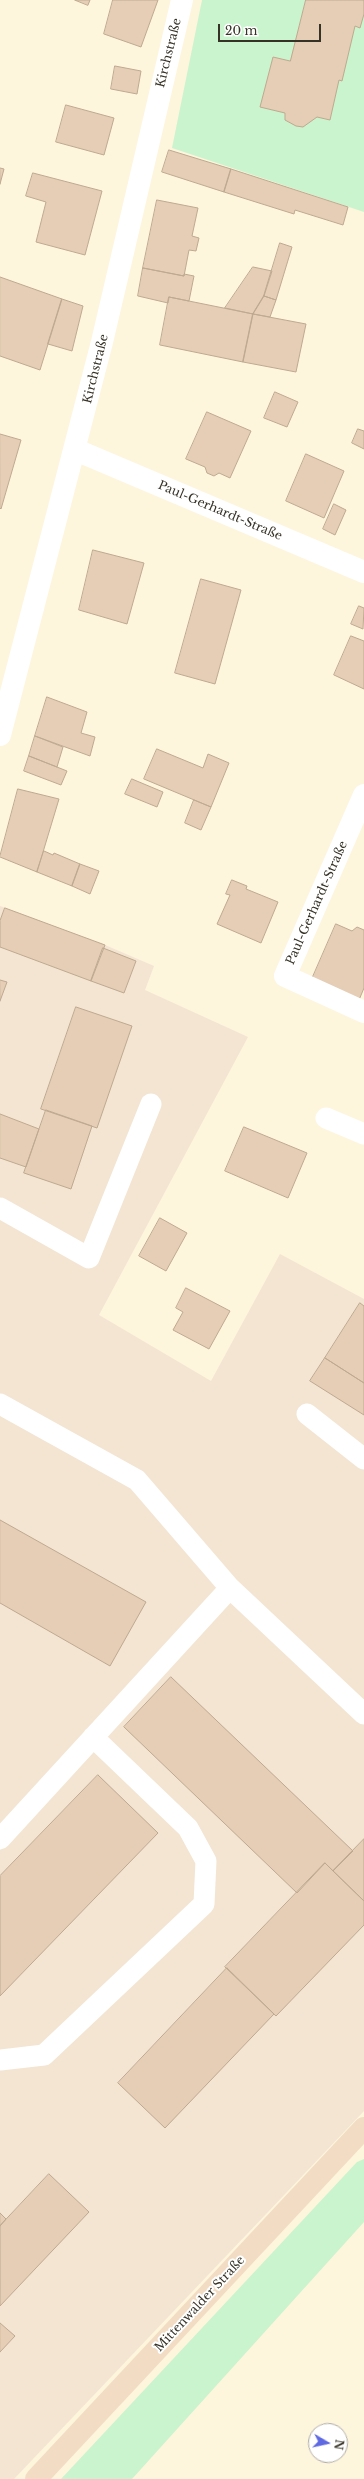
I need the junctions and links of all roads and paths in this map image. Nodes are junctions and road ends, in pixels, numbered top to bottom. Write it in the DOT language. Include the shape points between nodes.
graph roads {
  1 [pos="182,0"];
  2 [pos="76,450"];
  3 [pos="364,572"];
  4 [pos="0,735"];
  5 [pos="364,796"];
  6 [pos="364,1012"];
  7 [pos="150,1104"];
  8 [pos="326,1118"];
  9 [pos="364,1134"];
  10 [pos="0,1208"];
  11 [pos="0,1404"];
  12 [pos="307,1414"];
  13 [pos="364,1459"];
  14 [pos="230,1588"];
  15 [pos="364,1714"];
  16 [pos="93,1737"];
  17 [pos="0,1839"];
  18 [pos="0,2060"];
  19 [pos="364,2128"];
  20 [pos="36,2479"];
  1 -- 2 [label="street, Kirchstraße"];
  2 -- 3 [label="street, Paul-Gerhardt-Straße"];
  2 -- 4 [label="street, Kirchstraße"];
  5 -- 6 [label="street, Paul-Gerhardt-Straße" via="285,976"];
  7 -- 10 [label="lane" via="89,1258"];
  8 -- 9 [label="lane"];
  11 -- 14 [label="lane" via="138,1480"];
  12 -- 13 [label="lane"];
  14 -- 15 [label="lane"];
  14 -- 16 [label="lane"];
  16 -- 17 [label="lane"];
  16 -- 18 [label="lane" via="188,1828 206,1861 204,1904 44,2055"];
  19 -- 20 [label="street, Mittenwalder Straße"];
}
